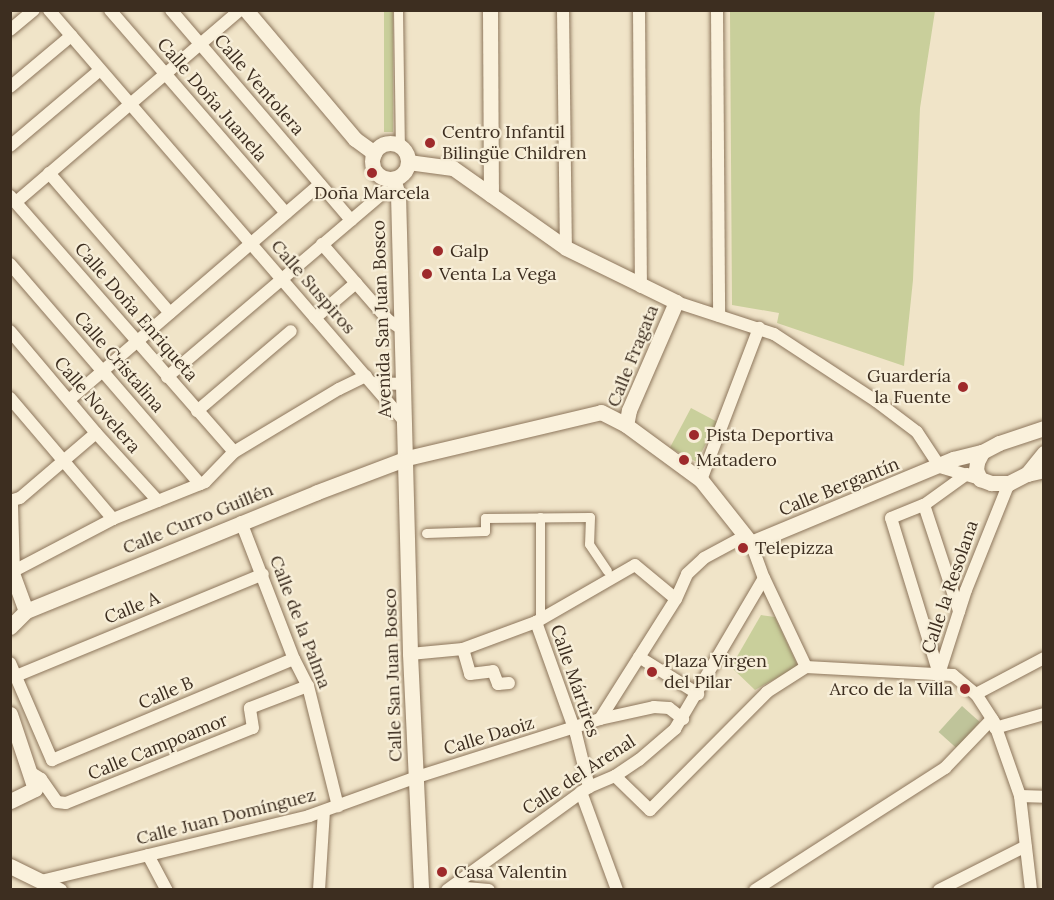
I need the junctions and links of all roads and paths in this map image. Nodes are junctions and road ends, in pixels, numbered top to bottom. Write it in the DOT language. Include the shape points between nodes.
graph roads {
  1 [pos="34,10"];
  2 [pos="49,10"];
  3 [pos="110,10"];
  4 [pos="171,10"];
  5 [pos="240,10"];
  6 [pos="246,10"];
  7 [pos="398,10"];
  8 [pos="490,10"];
  9 [pos="563,10"];
  10 [pos="639,10"];
  11 [pos="717,10"];
  12 [pos="10,30"];
  13 [pos="71,36"];
  14 [pos="201,45"];
  15 [pos="100,70"];
  16 [pos="166,74"];
  17 [pos="10,87"];
  18 [pos="129,104"];
  19 [pos="10,146"];
  20 [pos="400,146"];
  21 [pos="374,153"];
  22 [pos="408,162"];
  23 [pos="49,173"];
  24 [pos="320,184"];
  25 [pos="395,186"];
  26 [pos="491,195"];
  27 [pos="13,199"];
  28 [pos="286,213"];
  29 [pos="351,220"];
  30 [pos="250,242"];
  31 [pos="322,243"];
  32 [pos="566,248"];
  33 [pos="10,264"];
  34 [pos="281,278"];
  35 [pos="356,283"];
  36 [pos="642,287"];
  37 [pos="676,302"];
  38 [pos="170,313"];
  39 [pos="719,316"];
  40 [pos="315,318"];
  41 [pos="402,328"];
  42 [pos="759,328"];
  43 [pos="10,331"];
  44 [pos="291,331"];
  45 [pos="137,340"];
  46 [pos="103,371"];
  47 [pos="167,376"];
  48 [pos="369,379"];
  49 [pos="404,384"];
  50 [pos="10,398"];
  51 [pos="69,400"];
  52 [pos="197,411"];
  53 [pos="405,422"];
  54 [pos="626,425"];
  55 [pos="1044,428"];
  56 [pos="96,433"];
  57 [pos="1027,435"];
  58 [pos="1044,443"];
  59 [pos="234,452"];
  60 [pos="982,453"];
  61 [pos="1044,453"];
  62 [pos="407,458"];
  63 [pos="63,461"];
  64 [pos="940,466"];
  65 [pos="1044,470"];
  66 [pos="1027,474"];
  67 [pos="979,479"];
  68 [pos="701,480"];
  69 [pos="1010,483"];
  70 [pos="200,484"];
  71 [pos="158,501"];
  72 [pos="10,503"];
  73 [pos="924,505"];
  74 [pos="996,512"];
  75 [pos="540,517"];
  76 [pos="113,519"];
  77 [pos="242,522"];
  78 [pos="426,532"];
  79 [pos="748,539"];
  80 [pos="607,571"];
  81 [pos="11,573"];
  82 [pos="262,574"];
  83 [pos="764,578"];
  84 [pos="676,598"];
  85 [pos="26,611"];
  86 [pos="959,611"];
  87 [pos="538,621"];
  88 [pos="10,627"];
  89 [pos="463,650"];
  90 [pos="410,654"];
  91 [pos="639,657"];
  92 [pos="1044,658"];
  93 [pos="294,659"];
  94 [pos="10,663"];
  95 [pos="806,668"];
  96 [pos="939,674"];
  97 [pos="16,675"];
  98 [pos="508,683"];
  99 [pos="309,686"];
  100 [pos="698,694"];
  101 [pos="976,694"];
  102 [pos="10,714"];
  103 [pos="1044,714"];
  104 [pos="600,718"];
  105 [pos="682,719"];
  106 [pos="994,723"];
  107 [pos="572,729"];
  108 [pos="30,772"];
  109 [pos="615,776"];
  110 [pos="417,777"];
  111 [pos="585,790"];
  112 [pos="1020,796"];
  113 [pos="1044,797"];
  114 [pos="10,801"];
  115 [pos="338,806"];
  116 [pos="324,811"];
  117 [pos="1026,846"];
  118 [pos="148,855"];
  119 [pos="10,866"];
  120 [pos="40,885"];
  121 [pos="450,888"];
  122 [pos="761,888"];
  123 [pos="59,890"];
  124 [pos="168,890"];
  125 [pos="318,890"];
  126 [pos="421,890"];
  127 [pos="489,890"];
  128 [pos="617,890"];
  129 [pos="939,890"];
  130 [pos="1031,890"];
  1 -- 12 [label="street"];
  2 -- 13 [label="street, Calle Suspiros"];
  3 -- 16 [label="street, Calle Doña Juanela"];
  4 -- 14 [label="street, Calle Ventolera"];
  5 -- 14 [label="street"];
  6 -- 21 [label="street" via="355,139"];
  7 -- 20 [label="street"];
  8 -- 26 [label="street"];
  9 -- 32 [label="street"];
  10 -- 36 [label="street"];
  11 -- 39 [label="street"];
  13 -- 15 [label="street, Calle Suspiros"];
  13 -- 17 [label="street"];
  14 -- 16 [label="street"];
  14 -- 24 [label="street, Calle Ventolera"];
  15 -- 18 [label="street, Calle Suspiros"];
  15 -- 19 [label="street"];
  16 -- 18 [label="street"];
  16 -- 28 [label="street, Calle Doña Juanela"];
  18 -- 23 [label="street"];
  18 -- 30 [label="street, Calle Suspiros"];
  20 -- 21 [label="street" via="382,145"];
  20 -- 22 [label="street"];
  21 -- 25 [label="street" via="373,164 378,174"];
  22 -- 25 [label="street"];
  22 -- 26 [label="street" via="453,168"];
  23 -- 27 [label="street"];
  23 -- 38 [label="street"];
  24 -- 28 [label="street"];
  24 -- 29 [label="street, Calle Ventolera"];
  25 -- 29 [label="street"];
  25 -- 41 [label="street, Avenida San Juan Bosco"];
  26 -- 32 [label="street"];
  27 -- 45 [label="street, Calle Doña Enriqueta"];
  28 -- 30 [label="street"];
  29 -- 31 [label="street"];
  30 -- 34 [label="street, Calle Suspiros"];
  30 -- 38 [label="street"];
  31 -- 34 [label="street"];
  31 -- 35 [label="street"];
  32 -- 36 [label="street"];
  33 -- 46 [label="street, Calle Cristalina"];
  34 -- 40 [label="street, Calle Suspiros"];
  34 -- 47 [label="street"];
  35 -- 40 [label="street"];
  35 -- 41 [label="street" via="388,320"];
  36 -- 37 [label="street"];
  37 -- 39 [label="street"];
  37 -- 54 [label="street, Calle Fragata"];
  38 -- 45 [label="street"];
  39 -- 42 [label="street"];
  40 -- 48 [label="street, Calle Suspiros"];
  41 -- 49 [label="street, Avenida San Juan Bosco"];
  42 -- 64 [label="street" via="876,401 917,432"];
  42 -- 68 [label="street"];
  43 -- 51 [label="street, Calle Novelera"];
  44 -- 52 [label="street"];
  45 -- 46 [label="street"];
  45 -- 47 [label="street, Calle Doña Enriqueta"];
  46 -- 51 [label="street"];
  46 -- 70 [label="street, Calle Cristalina"];
  47 -- 52 [label="street, Calle Doña Enriqueta"];
  48 -- 49 [label="street"];
  48 -- 53 [label="street, Calle Suspiros"];
  48 -- 59 [label="street" via="339,389"];
  49 -- 53 [label="street, Avenida San Juan Bosco"];
  50 -- 63 [label="street"];
  51 -- 56 [label="street, Calle Novelera"];
  52 -- 59 [label="street, Calle Doña Enriqueta"];
  53 -- 62 [label="street, Avenida San Juan Bosco"];
  54 -- 62 [label="street, Calle Curro Guillén" via="601,412"];
  54 -- 68 [label="street, Calle Curro Guillén"];
  55 -- 57 [label="street, Calle Bergantín"];
  56 -- 63 [label="street"];
  56 -- 71 [label="street, Calle Novelera"];
  57 -- 58 [label="street"];
  57 -- 60 [label="street, Calle Bergantín"];
  59 -- 70 [label="street"];
  60 -- 64 [label="street, Calle Bergantín"];
  60 -- 67 [label="street" via="977,462"];
  61 -- 66 [label="street"];
  62 -- 77 [label="street, Calle Curro Guillén"];
  62 -- 90 [label="street, Calle San Juan Bosco"];
  63 -- 72 [label="street"];
  63 -- 76 [label="street"];
  64 -- 67 [label="street"];
  64 -- 79 [label="street, Calle Bergantín"];
  65 -- 66 [label="street"];
  66 -- 69 [label="street"];
  67 -- 69 [label="street"];
  67 -- 73 [label="street"];
  67 -- 74 [label="street"];
  68 -- 79 [label="street, Calle Curro Guillén"];
  69 -- 74 [label="street, Calle la Resolana"];
  70 -- 71 [label="street"];
  71 -- 76 [label="street"];
  72 -- 81 [label="street"];
  73 -- 86 [label="street"];
  73 -- 96 [label="street" via="891,518"];
  74 -- 86 [label="street, Calle la Resolana"];
  75 -- 78 [label="street" via="485,518 485,531"];
  75 -- 80 [label="street" via="590,517 590,544"];
  75 -- 87 [label="street"];
  76 -- 81 [label="street"];
  77 -- 82 [label="street, Calle de la Palma"];
  77 -- 85 [label="street, Calle Curro Guillén"];
  79 -- 83 [label="street"];
  79 -- 84 [label="street" via="704,558 687,574"];
  81 -- 85 [label="street"];
  82 -- 93 [label="street, Calle de la Palma"];
  82 -- 97 [label="street, Calle A"];
  83 -- 95 [label="street"];
  83 -- 100 [label="street, Calle del Arenal"];
  84 -- 87 [label="street" via="635,565"];
  84 -- 91 [label="street"];
  85 -- 88 [label="street, Calle Curro Guillén"];
  86 -- 96 [label="street, Calle la Resolana"];
  87 -- 89 [label="street"];
  87 -- 107 [label="street, Calle Mártires"];
  89 -- 90 [label="street"];
  89 -- 98 [label="street" via="470,674 493,671 498,684"];
  90 -- 110 [label="street, Calle San Juan Bosco"];
  91 -- 100 [label="street"];
  91 -- 104 [label="street"];
  92 -- 101 [label="street"];
  93 -- 97 [label="street, Calle B" via="52,760"];
  93 -- 99 [label="street, Calle de la Palma"];
  94 -- 97 [label="street"];
  95 -- 96 [label="street"];
  95 -- 109 [label="street" via="766,692 650,810"];
  96 -- 101 [label="street" via="953,675"];
  99 -- 108 [label="street, Calle Campoamor" via="250,708 253,728 66,803 57,802 41,779"];
  99 -- 115 [label="street, Calle de la Palma"];
  100 -- 105 [label="street, Calle del Arenal"];
  101 -- 106 [label="street"];
  102 -- 108 [label="street"];
  103 -- 106 [label="street"];
  104 -- 105 [label="street, Calle Daoiz" via="654,707 669,708"];
  104 -- 107 [label="street, Calle Daoiz"];
  105 -- 109 [label="street, Calle del Arenal" via="639,760"];
  106 -- 112 [label="street"];
  106 -- 122 [label="street" via="945,768"];
  107 -- 110 [label="street, Calle Daoiz"];
  107 -- 111 [label="street, Calle Mártires"];
  108 -- 114 [label="street" via="35,789"];
  109 -- 111 [label="street, Calle del Arenal"];
  110 -- 115 [label="street, Calle Juan Domínguez"];
  110 -- 126 [label="street, Calle San Juan Bosco"];
  111 -- 121 [label="street, Calle del Arenal"];
  111 -- 128 [label="street, Calle Mártires"];
  112 -- 113 [label="street"];
  112 -- 117 [label="street"];
  115 -- 116 [label="street, Calle Juan Domínguez"];
  116 -- 118 [label="street, Calle Juan Domínguez"];
  116 -- 125 [label="street"];
  117 -- 129 [label="street"];
  117 -- 130 [label="street"];
  118 -- 120 [label="street, Calle Juan Domínguez"];
  118 -- 124 [label="street"];
  119 -- 120 [label="street"];
  120 -- 123 [label="street"];
  121 -- 127 [label="street"];
}
